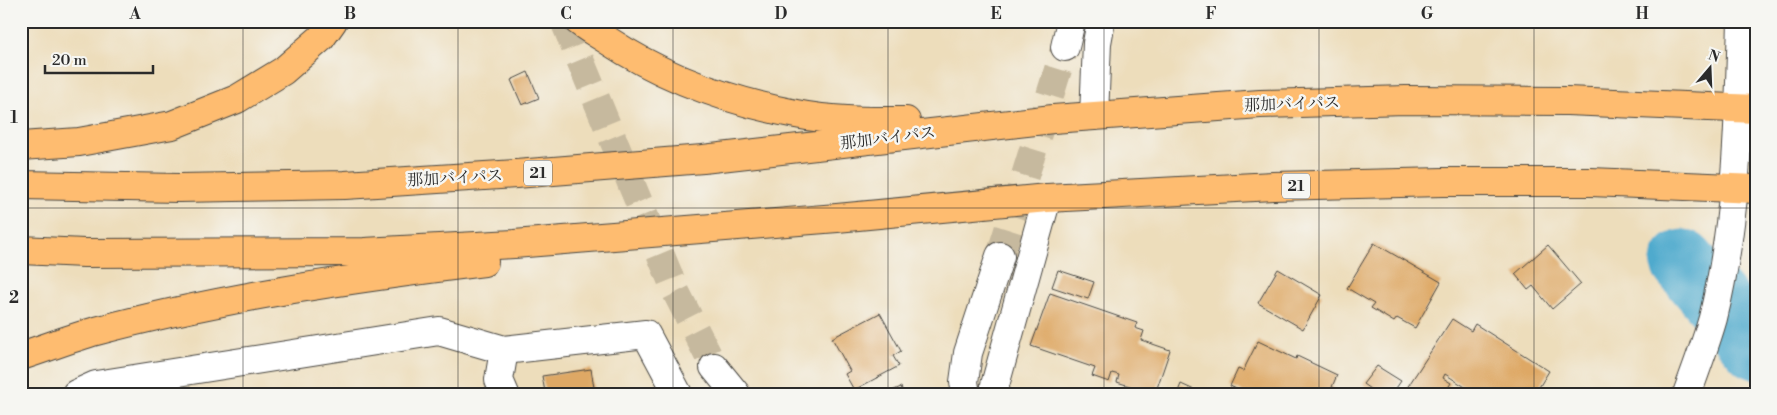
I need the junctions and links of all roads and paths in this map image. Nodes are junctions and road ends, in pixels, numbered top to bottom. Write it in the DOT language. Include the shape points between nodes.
graph roads {
  1 [pos="333,21"];
  2 [pos="578,21"];
  3 [pos="1071,21"];
  4 [pos="1101,21"];
  5 [pos="1742,21"];
  6 [pos="1064,47"];
  7 [pos="1748,108"];
  8 [pos="1094,116"];
  9 [pos="1053,119"];
  10 [pos="21,146"];
  11 [pos="21,185"];
  12 [pos="1746,189"];
  13 [pos="1047,198"];
  14 [pos="837,218"];
  15 [pos="21,250"];
  16 [pos="1000,256"];
  17 [pos="504,350"];
  18 [pos="21,356"];
  19 [pos="714,367"];
  20 [pos="91,391"];
  21 [pos="1000,391"];
  22 [pos="505,394"];
  23 [pos="678,394"];
  24 [pos="736,394"];
  25 [pos="966,394"];
  26 [pos="1688,394"];
  1 -- 10 [label="highway" via="321,38 283,71 237,99 172,125 79,142"];
  2 -- 9 [label="highway" via="633,58 685,83 798,115 869,121"];
  3 -- 6 [label="street"];
  4 -- 8 [label="street" via="1096,43"];
  5 -- 7 [label="street"];
  7 -- 8 [label="highway, 那加バイパス / 21" via="1566,100 1406,100 1260,104"];
  7 -- 12 [label="street"];
  8 -- 9 [label="highway, 那加バイパス / 21"];
  9 -- 11 [label="highway, 那加バイパス / 21" via="703,159 506,175 199,188"];
  12 -- 13 [label="highway, 21" via="1591,182 1443,182 1274,186"];
  12 -- 26 [label="street" via="1726,255 1713,318"];
  13 -- 14 [label="highway, 21"];
  13 -- 21 [label="street"];
  14 -- 15 [label="highway, 21" via="514,244 364,252"];
  14 -- 18 [label="highway" via="350,279 206,305 95,331"];
  16 -- 25 [label="street" via="968,353 964,382"];
  17 -- 20 [label="street" via="439,331"];
  17 -- 22 [label="street" via="499,380"];
  17 -- 23 [label="street" via="646,334"];
  19 -- 24 [label="street"];
}
